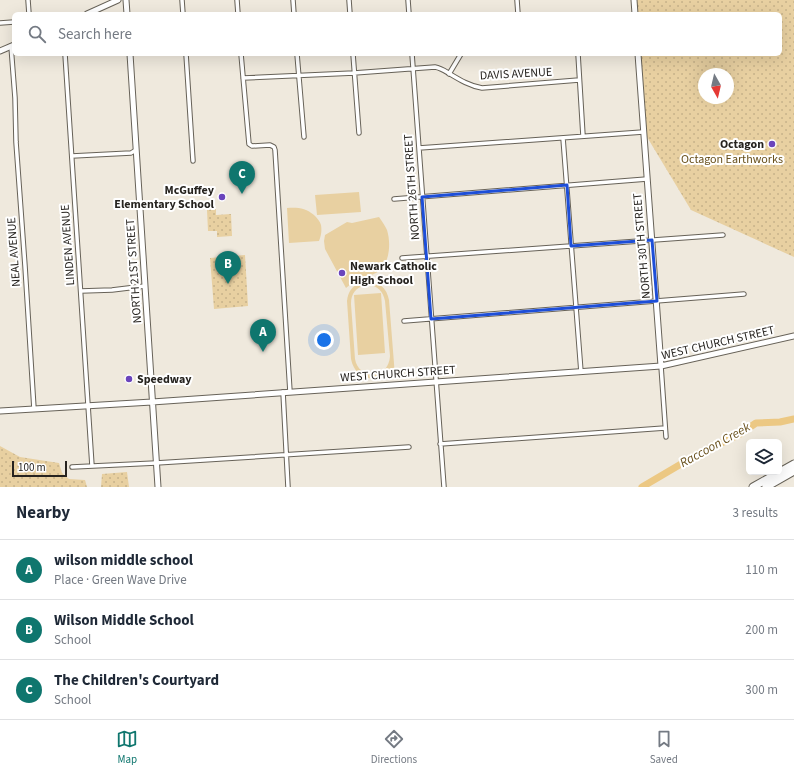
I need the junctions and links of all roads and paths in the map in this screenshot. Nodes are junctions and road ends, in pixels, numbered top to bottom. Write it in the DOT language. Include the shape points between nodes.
graph roads {
  1 [pos="28,0"];
  2 [pos="118,0"];
  3 [pos="126,0"];
  4 [pos="182,0"];
  5 [pos="237,0"];
  6 [pos="293,0"];
  7 [pos="349,0"];
  8 [pos="408,0"];
  9 [pos="517,0"];
  10 [pos="634,0"];
  11 [pos="28,12"];
  12 [pos="91,12"];
  13 [pos="127,12"];
  14 [pos="183,12"];
  15 [pos="238,12"];
  16 [pos="294,12"];
  17 [pos="350,12"];
  18 [pos="409,12"];
  19 [pos="518,12"];
  20 [pos="635,12"];
  21 [pos="12,22"];
  22 [pos="0,23"];
  23 [pos="12,45"];
  24 [pos="0,51"];
  25 [pos="13,56"];
  26 [pos="65,56"];
  27 [pos="130,56"];
  28 [pos="186,56"];
  29 [pos="241,56"];
  30 [pos="297,56"];
  31 [pos="353,56"];
  32 [pos="412,56"];
  33 [pos="460,56"];
  34 [pos="578,56"];
  35 [pos="638,56"];
  36 [pos="413,68"];
  37 [pos="354,73"];
  38 [pos="450,74"];
  39 [pos="299,76"];
  40 [pos="243,78"];
  41 [pos="580,80"];
  42 [pos="643,132"];
  43 [pos="359,133"];
  44 [pos="583,136"];
  45 [pos="304,137"];
  46 [pos="563,138"];
  47 [pos="419,148"];
  48 [pos="136,150"];
  49 [pos="72,156"];
  50 [pos="193,161"];
  51 [pos="647,179"];
  52 [pos="567,185"];
  53 [pos="422,197"];
  54 [pos="394,199"];
  55 [pos="723,235"];
  56 [pos="652,240"];
  57 [pos="571,246"];
  58 [pos="427,257"];
  59 [pos="402,258"];
  60 [pos="145,286"];
  61 [pos="81,292"];
  62 [pos="744,294"];
  63 [pos="657,301"];
  64 [pos="576,307"];
  65 [pos="431,318"];
  66 [pos="404,321"];
  67 [pos="794,336"];
  68 [pos="661,366"];
  69 [pos="580,372"];
  70 [pos="436,382"];
  71 [pos="283,392"];
  72 [pos="290,392"];
  73 [pos="152,402"];
  74 [pos="89,406"];
  75 [pos="34,409"];
  76 [pos="0,411"];
  77 [pos="666,428"];
  78 [pos="666,437"];
  79 [pos="440,444"];
  80 [pos="409,447"];
  81 [pos="286,455"];
  82 [pos="156,463"];
  83 [pos="794,464"];
  84 [pos="92,466"];
  85 [pos="72,467"];
  86 [pos="794,471"];
  87 [pos="158,487"];
  88 [pos="288,487"];
  89 [pos="444,487"];
  90 [pos="753,487"];
  91 [pos="766,487"];
  1 -- 11 [label="street"];
  2 -- 12 [label="street"];
  3 -- 13 [label="street"];
  4 -- 14 [label="street"];
  5 -- 15 [label="street"];
  6 -- 16 [label="street"];
  7 -- 17 [label="street"];
  8 -- 18 [label="street"];
  9 -- 19 [label="street"];
  10 -- 20 [label="street"];
  21 -- 22 [label="street"];
  23 -- 24 [label="street"];
  25 -- 75 [label="street, NEAL AVENUE" via="16,142"];
  26 -- 49 [label="street, LINDEN AVENUE"];
  27 -- 48 [label="street, NORTH 21ST STREET"];
  28 -- 50 [label="street"];
  29 -- 40 [label="street"];
  30 -- 39 [label="street"];
  31 -- 37 [label="street"];
  32 -- 36 [label="street, NORTH 26TH STREET"];
  33 -- 38 [label="street"];
  34 -- 41 [label="street"];
  35 -- 42 [label="street, NORTH 30TH STREET"];
  36 -- 37 [label="street, DAVIS AVENUE"];
  36 -- 38 [label="street, DAVIS AVENUE" via="435,67"];
  36 -- 47 [label="street, NORTH 26TH STREET"];
  37 -- 39 [label="street, DAVIS AVENUE"];
  37 -- 43 [label="street"];
  38 -- 41 [label="street, DAVIS AVENUE" via="482,88"];
  39 -- 40 [label="street, DAVIS AVENUE"];
  39 -- 45 [label="street"];
  40 -- 72 [label="street" via="248,142 252,146 270,145 275,150"];
  41 -- 44 [label="street"];
  42 -- 44 [label="street"];
  42 -- 51 [label="street, NORTH 30TH STREET"];
  44 -- 46 [label="street"];
  46 -- 47 [label="street"];
  46 -- 52 [label="street"];
  47 -- 53 [label="street, NORTH 26TH STREET"];
  48 -- 49 [label="street" via="131,153"];
  48 -- 60 [label="street, NORTH 21ST STREET"];
  49 -- 61 [label="street, LINDEN AVENUE"];
  51 -- 52 [label="street"];
  51 -- 56 [label="street, NORTH 30TH STREET"];
  52 -- 53 [label="street"];
  52 -- 57 [label="street"];
  53 -- 54 [label="street"];
  53 -- 58 [label="street, NORTH 26TH STREET"];
  55 -- 56 [label="street"];
  56 -- 57 [label="street"];
  56 -- 63 [label="street, NORTH 30TH STREET"];
  57 -- 58 [label="street"];
  57 -- 64 [label="street"];
  58 -- 59 [label="street"];
  58 -- 65 [label="street, NORTH 26TH STREET"];
  60 -- 61 [label="street"];
  60 -- 73 [label="street, NORTH 21ST STREET"];
  61 -- 74 [label="street, LINDEN AVENUE"];
  62 -- 63 [label="street"];
  63 -- 64 [label="street"];
  63 -- 68 [label="street, NORTH 30TH STREET"];
  64 -- 65 [label="street"];
  64 -- 69 [label="street"];
  65 -- 66 [label="street"];
  65 -- 70 [label="street, NORTH 26TH STREET"];
  67 -- 68 [label="street, WEST CHURCH STREET"];
  68 -- 69 [label="street, WEST CHURCH STREET"];
  68 -- 77 [label="street, NORTH 30TH STREET"];
  69 -- 70 [label="street, WEST CHURCH STREET"];
  70 -- 72 [label="street, WEST CHURCH STREET"];
  70 -- 79 [label="street, NORTH 26TH STREET"];
  71 -- 72 [label="street, WEST CHURCH STREET"];
  71 -- 73 [label="street, WEST CHURCH STREET"];
  71 -- 81 [label="street"];
  73 -- 74 [label="street, WEST CHURCH STREET"];
  73 -- 82 [label="street, NORTH 21ST STREET"];
  74 -- 75 [label="street, WEST CHURCH STREET"];
  74 -- 84 [label="street, LINDEN AVENUE"];
  75 -- 76 [label="street, WEST CHURCH STREET"];
  77 -- 78 [label="street, NORTH 30TH STREET"];
  77 -- 79 [label="street"];
  79 -- 89 [label="street, NORTH 26TH STREET"];
  80 -- 81 [label="street"];
  81 -- 82 [label="street"];
  81 -- 88 [label="street"];
  82 -- 84 [label="street"];
  82 -- 87 [label="street, NORTH 21ST STREET"];
  83 -- 90 [label="highway"];
  84 -- 85 [label="street"];
  86 -- 91 [label="highway"];
}
